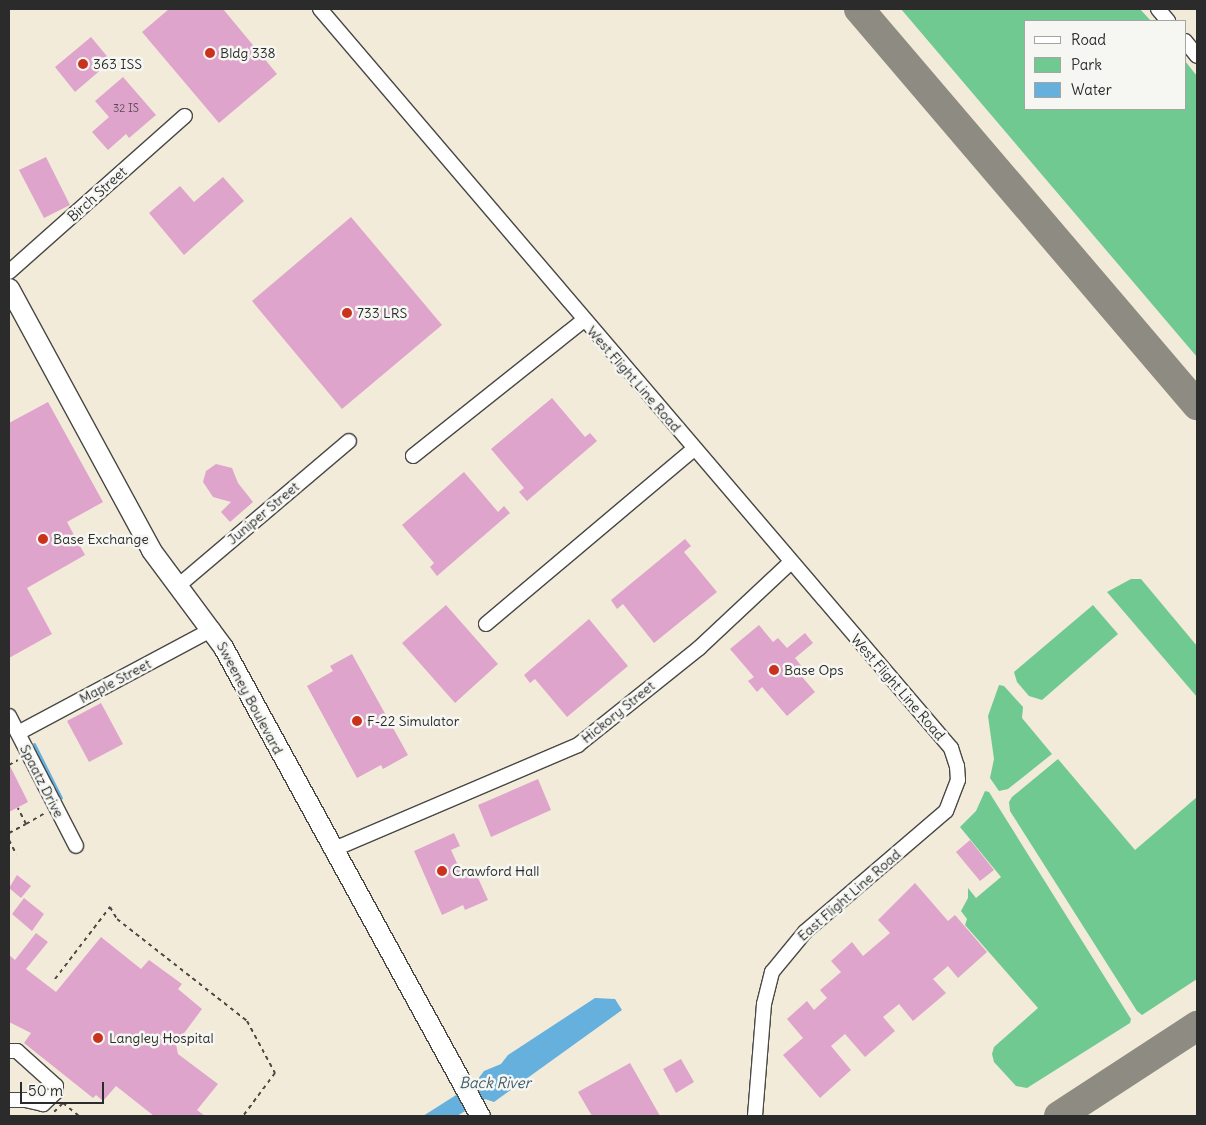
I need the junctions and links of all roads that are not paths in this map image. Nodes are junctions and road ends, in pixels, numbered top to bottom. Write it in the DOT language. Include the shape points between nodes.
graph roads {
  1 [pos="320,9"];
  2 [pos="1158,9"];
  3 [pos="1167,20"];
  4 [pos="1186,42"];
  5 [pos="1197,56"];
  6 [pos="184,116"];
  7 [pos="9,272"];
  8 [pos="9,288"];
  9 [pos="584,320"];
  10 [pos="349,441"];
  11 [pos="694,449"];
  12 [pos="413,456"];
  13 [pos="791,562"];
  14 [pos="178,586"];
  15 [pos="486,624"];
  16 [pos="213,629"];
  17 [pos="9,716"];
  18 [pos="18,733"];
  19 [pos="951,748"];
  20 [pos="76,846"];
  21 [pos="332,850"];
  22 [pos="9,1051"];
  23 [pos="9,1100"];
  24 [pos="478,1113"];
  25 [pos="755,1116"];
  1 -- 9 [label="street, West Flight Line Road"];
  2 -- 3 [label="street"];
  4 -- 5 [label="street"];
  6 -- 7 [label="street, Birch Street"];
  8 -- 14 [label="main road, Sweeney Boulevard" via="151,550"];
  9 -- 11 [label="street, West Flight Line Road"];
  9 -- 12 [label="street"];
  10 -- 14 [label="street, Juniper Street"];
  11 -- 13 [label="street, West Flight Line Road"];
  11 -- 15 [label="street"];
  13 -- 19 [label="street, West Flight Line Road"];
  13 -- 21 [label="street, Hickory Street" via="699,648 578,745"];
  14 -- 16 [label="main road, Sweeney Boulevard"];
  16 -- 18 [label="street, Maple Street"];
  16 -- 21 [label="main road, Sweeney Boulevard"];
  17 -- 18 [label="street, Spaatz Drive"];
  18 -- 20 [label="street, Spaatz Drive"];
  19 -- 25 [label="street, East Flight Line Road" via="958,780 946,811 805,932 772,972 764,1004"];
  21 -- 24 [label="main road, Sweeney Boulevard"];
  22 -- 23 [label="street" via="17,1051 56,1086 56,1092 43,1104"];
}
